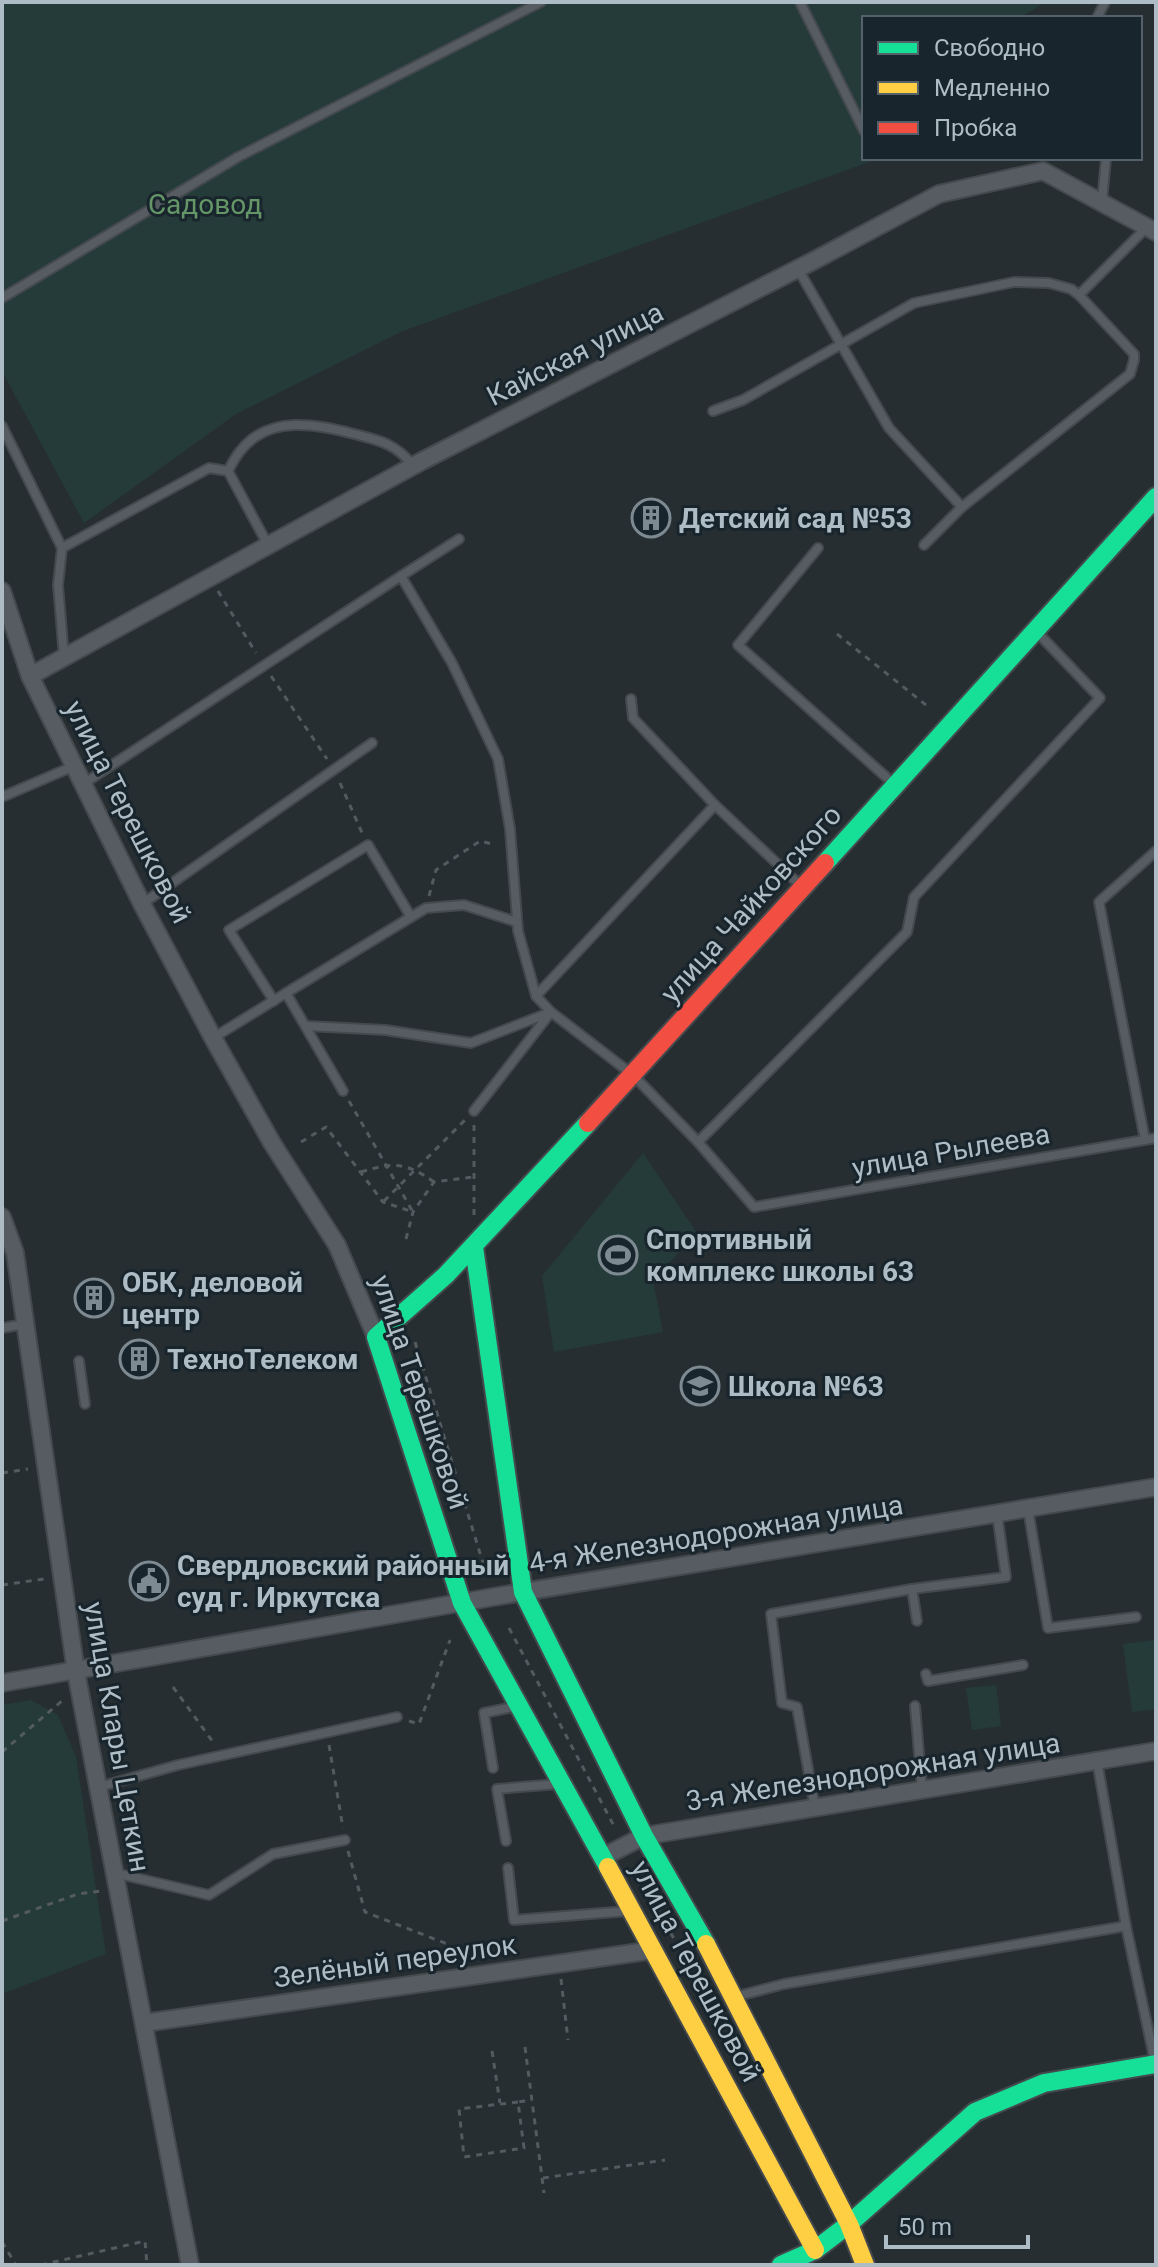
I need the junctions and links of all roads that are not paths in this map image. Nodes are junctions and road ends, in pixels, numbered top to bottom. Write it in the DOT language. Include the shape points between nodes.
graph roads {
  1 [pos="541,2"];
  2 [pos="800,2"];
  3 [pos="862,127"];
  4 [pos="1106,160"];
  5 [pos="1102,203"];
  6 [pos="1151,230"];
  7 [pos="798,269"];
  8 [pos="1079,295"];
  9 [pos="2,298"];
  10 [pos="842,344"];
  11 [pos="713,411"];
  12 [pos="2,426"];
  13 [pos="414,466"];
  14 [pos="228,471"];
  15 [pos="1156,497"];
  16 [pos="962,507"];
  17 [pos="459,539"];
  18 [pos="268,545"];
  19 [pos="924,545"];
  20 [pos="62,548"];
  21 [pos="818,548"];
  22 [pos="401,576"];
  23 [pos="4,601"];
  24 [pos="1035,631"];
  25 [pos="64,657"];
  26 [pos="30,676"];
  27 [pos="631,699"];
  28 [pos="372,743"];
  29 [pos="74,766"];
  30 [pos="83,784"];
  31 [pos="895,786"];
  32 [pos="2,797"];
  33 [pos="715,805"];
  34 [pos="1156,851"];
  35 [pos="803,888"];
  36 [pos="142,904"];
  37 [pos="411,917"];
  38 [pos="517,922"];
  39 [pos="286,993"];
  40 [pos="536,996"];
  41 [pos="274,1001"];
  42 [pos="551,1012"];
  43 [pos="307,1026"];
  44 [pos="213,1038"];
  45 [pos="633,1075"];
  46 [pos="343,1091"];
  47 [pos="474,1111"];
  48 [pos="1156,1138"];
  49 [pos="1145,1140"];
  50 [pos="698,1142"];
  51 [pos="2,1217"];
  52 [pos="474,1247"];
  53 [pos="25,1324"];
  54 [pos="2,1328"];
  55 [pos="376,1337"];
  56 [pos="79,1361"];
  57 [pos="85,1404"];
  58 [pos="1156,1487"];
  59 [pos="1028,1509"];
  60 [pos="997,1514"];
  61 [pos="912,1589"];
  62 [pos="523,1592"];
  63 [pos="462,1603"];
  64 [pos="1136,1617"];
  65 [pos="917,1621"];
  66 [pos="1023,1665"];
  67 [pos="76,1672"];
  68 [pos="926,1674"];
  69 [pos="2,1683"];
  70 [pos="519,1705"];
  71 [pos="915,1706"];
  72 [pos="397,1717"];
  73 [pos="1156,1751"];
  74 [pos="1097,1760"];
  75 [pos="493,1768"];
  76 [pos="562,1784"];
  77 [pos="98,1787"];
  78 [pos="922,1790"];
  79 [pos="815,1808"];
  80 [pos="644,1836"];
  81 [pos="345,1840"];
  82 [pos="506,1841"];
  83 [pos="603,1857"];
  84 [pos="508,1868"];
  85 [pos="116,1880"];
  86 [pos="632,1911"];
  87 [pos="1126,1926"];
  88 [pos="654,1950"];
  89 [pos="733,1998"];
  90 [pos="144,2023"];
  91 [pos="1156,2064"];
  92 [pos="849,2224"];
  93 [pos="815,2250"];
  94 [pos="190,2265"];
  95 [pos="781,2265"];
  96 [pos="865,2265"];
  1 -- 9 [label="lane" via="238,157"];
  2 -- 3 [label="lane"];
  4 -- 5 [label="lane"];
  5 -- 6 [label="street, Кайская улица"];
  5 -- 7 [label="street, Кайская улица" via="1043,171 939,194"];
  6 -- 8 [label="lane"];
  7 -- 10 [label="lane"];
  7 -- 13 [label="street, Кайская улица"];
  8 -- 10 [label="lane" via="1049,283 1014,282 914,303"];
  8 -- 16 [label="lane" via="1134,354 1130,374"];
  10 -- 11 [label="lane" via="743,400"];
  10 -- 16 [label="lane" via="889,428"];
  12 -- 20 [label="lane"];
  13 -- 14 [label="lane" via="387,442 294,423 242,448"];
  13 -- 18 [label="street, Кайская улица"];
  14 -- 18 [label="lane"];
  14 -- 20 [label="lane" via="209,468"];
  15 -- 24 [label="street, улица Чайковского"];
  16 -- 19 [label="lane"];
  17 -- 22 [label="lane"];
  18 -- 25 [label="street, Кайская улица"];
  20 -- 25 [label="lane" via="58,585"];
  21 -- 31 [label="lane" via="738,645"];
  22 -- 30 [label="lane"];
  22 -- 38 [label="lane" via="452,663 498,759"];
  23 -- 26 [label="street, улица Терешковой"];
  24 -- 31 [label="street, улица Чайковского"];
  24 -- 50 [label="lane" via="1100,698 914,897 907,932"];
  25 -- 26 [label="street, Кайская улица"];
  26 -- 29 [label="street, улица Терешковой"];
  27 -- 33 [label="lane" via="633,718"];
  28 -- 36 [label="lane"];
  29 -- 30 [label="street, улица Терешковой"];
  29 -- 32 [label="lane"];
  30 -- 36 [label="street, улица Терешковой"];
  31 -- 35 [label="street, улица Чайковского"];
  33 -- 35 [label="lane"];
  33 -- 40 [label="lane"];
  34 -- 49 [label="lane" via="1099,902"];
  35 -- 45 [label="street, улица Чайковского"];
  36 -- 44 [label="street, улица Терешковой"];
  37 -- 38 [label="lane" via="426,908 464,905"];
  37 -- 39 [label="lane"];
  37 -- 41 [label="lane" via="368,845 229,930"];
  38 -- 40 [label="lane"];
  39 -- 41 [label="lane"];
  39 -- 43 [label="lane"];
  40 -- 42 [label="lane"];
  41 -- 44 [label="lane"];
  42 -- 43 [label="lane" via="471,1043 385,1030"];
  42 -- 45 [label="lane"];
  42 -- 47 [label="lane"];
  43 -- 46 [label="lane"];
  44 -- 55 [label="street, улица Терешковой" via="337,1245"];
  45 -- 50 [label="lane"];
  45 -- 52 [label="street, улица Чайковского"];
  48 -- 49 [label="lane, улица Рылеева"];
  49 -- 50 [label="lane, улица Рылеева" via="754,1207"];
  51 -- 53 [label="street, улица Клары Цеткин" via="15,1253"];
  52 -- 55 [label="street, улица Чайковского"];
  52 -- 62 [label="street, улица Терешковой"];
  53 -- 54 [label="lane"];
  53 -- 67 [label="street, улица Клары Цеткин"];
  55 -- 63 [label="street, улица Терешковой"];
  56 -- 57 [label="lane"];
  58 -- 59 [label="street, 4-я Железнодорожная улица"];
  59 -- 60 [label="street, 4-я Железнодорожная улица"];
  59 -- 64 [label="lane" via="1048,1628"];
  60 -- 61 [label="lane" via="1006,1577"];
  60 -- 62 [label="street, 4-я Железнодорожная улица"];
  61 -- 65 [label="lane"];
  61 -- 79 [label="lane" via="771,1614 782,1703 797,1707"];
  62 -- 63 [label="street, 4-я Железнодорожная улица"];
  62 -- 80 [label="street, улица Терешковой"];
  63 -- 67 [label="street, 4-я Железнодорожная улица"];
  63 -- 70 [label="street, улица Терешковой"];
  66 -- 68 [label="lane" via="928,1681"];
  67 -- 69 [label="street, 4-я Железнодорожная улица"];
  67 -- 77 [label="street, улица Клары Цеткин"];
  70 -- 75 [label="lane" via="484,1713"];
  70 -- 76 [label="street, улица Терешковой"];
  71 -- 78 [label="lane"];
  72 -- 77 [label="lane"];
  73 -- 74 [label="street, 3-я Железнодорожная улица"];
  74 -- 78 [label="street, 3-я Железнодорожная улица"];
  74 -- 87 [label="lane"];
  76 -- 82 [label="lane" via="497,1789"];
  76 -- 83 [label="street, улица Терешковой"];
  77 -- 85 [label="street, улица Клары Цеткин"];
  78 -- 79 [label="street, 3-я Железнодорожная улица"];
  79 -- 80 [label="street, 3-я Железнодорожная улица"];
  80 -- 83 [label="street, 3-я Железнодорожная улица"];
  80 -- 89 [label="street, улица Терешковой"];
  81 -- 85 [label="lane" via="273,1854 209,1895"];
  83 -- 86 [label="street, улица Терешковой"];
  84 -- 86 [label="lane" via="514,1920"];
  85 -- 90 [label="street, улица Клары Цеткин"];
  86 -- 88 [label="street, улица Терешковой"];
  87 -- 89 [label="lane" via="784,1984"];
  87 -- 91 [label="lane"];
  88 -- 90 [label="street, Зелёный переулок"];
  88 -- 93 [label="street, улица Терешковой"];
  89 -- 92 [label="street, улица Терешковой"];
  90 -- 94 [label="street, улица Клары Цеткин"];
  91 -- 92 [label="street" via="1044,2083 975,2112"];
  92 -- 93 [label="street"];
  92 -- 96 [label="street, улица Терешковой"];
  93 -- 95 [label="street"];
}
